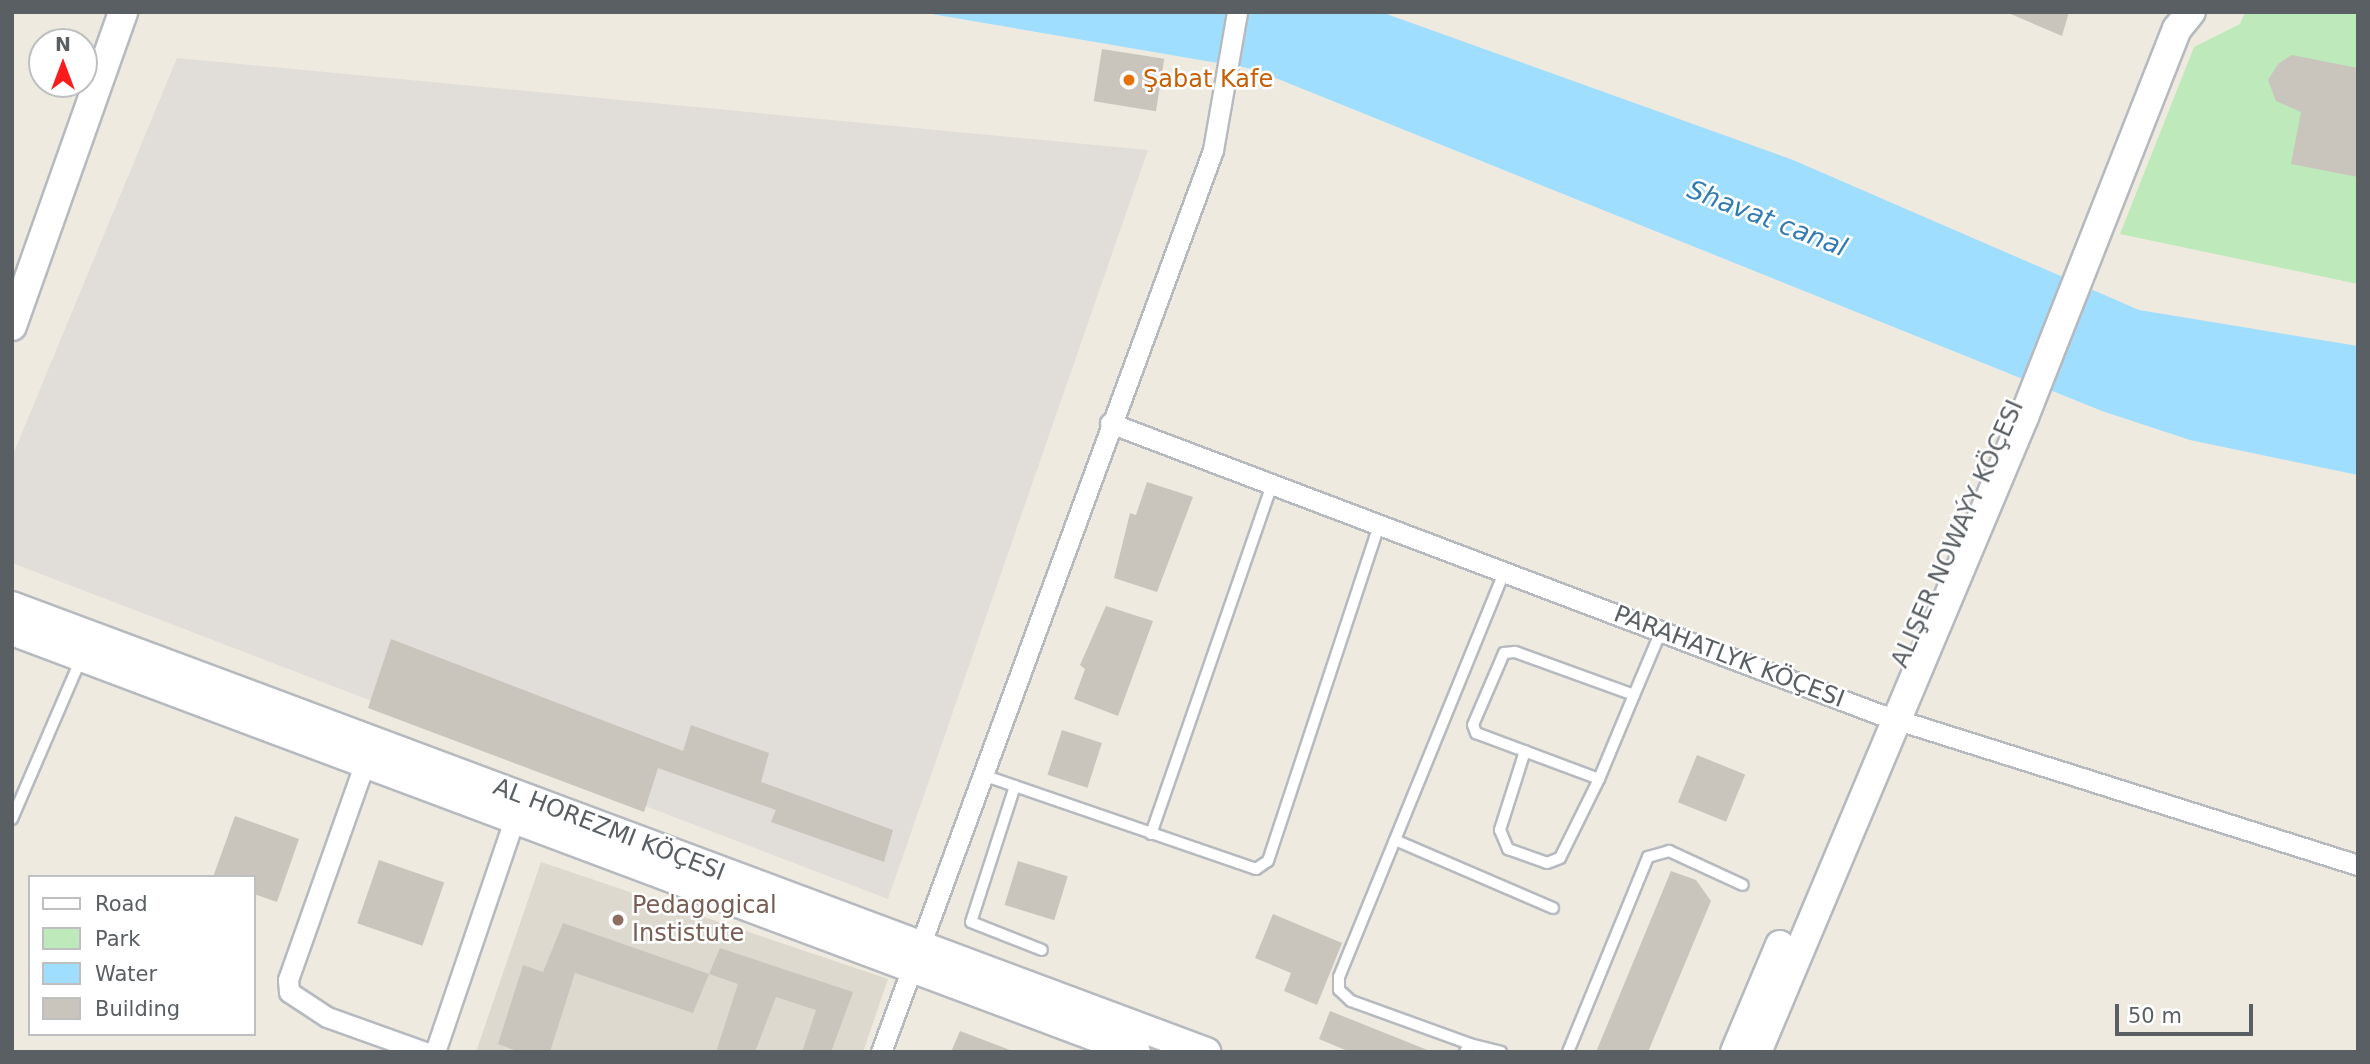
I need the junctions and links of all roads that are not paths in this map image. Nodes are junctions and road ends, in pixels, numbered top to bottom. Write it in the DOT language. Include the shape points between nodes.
graph roads {
  1 [pos="123,12"];
  2 [pos="1237,12"];
  3 [pos="2168,12"];
  4 [pos="2191,12"];
  5 [pos="2082,256"];
  6 [pos="12,326"];
  7 [pos="1110,423"];
  8 [pos="1272,484"];
  9 [pos="1379,525"];
  10 [pos="1504,572"];
  11 [pos="12,606"];
  12 [pos="12,631"];
  13 [pos="1661,631"];
  14 [pos="82,658"];
  15 [pos="1634,695"];
  16 [pos="1886,716"];
  17 [pos="1525,751"];
  18 [pos="364,765"];
  19 [pos="980,774"];
  20 [pos="1599,779"];
  21 [pos="1015,786"];
  22 [pos="517,809"];
  23 [pos="12,819"];
  24 [pos="1151,834"];
  25 [pos="1395,840"];
  26 [pos="2358,865"];
  27 [pos="1743,886"];
  28 [pos="1553,908"];
  29 [pos="1042,950"];
  30 [pos="913,955"];
  31 [pos="1467,1048"];
  32 [pos="425,1052"];
  33 [pos="435,1052"];
  34 [pos="881,1052"];
  35 [pos="1136,1052"];
  36 [pos="1206,1052"];
  37 [pos="1501,1052"];
  38 [pos="1568,1052"];
  39 [pos="1735,1052"];
  40 [pos="1757,1052"];
  1 -- 6 [label="street"];
  2 -- 7 [label="street" via="1213,150"];
  3 -- 5 [label="street, ALIŞER NOWAÝY KÖÇESI"];
  4 -- 5 [label="street, ALIŞER NOWAÝY KÖÇESI" via="2177,29"];
  5 -- 16 [label="street, ALIŞER NOWAÝY KÖÇESI"];
  7 -- 8 [label="street, PARAHATLYK KÖÇESI"];
  7 -- 19 [label="street"];
  8 -- 9 [label="street, PARAHATLYK KÖÇESI"];
  8 -- 24 [label="lane"];
  9 -- 10 [label="street, PARAHATLYK KÖÇESI"];
  9 -- 24 [label="lane" via="1268,861 1256,869"];
  10 -- 13 [label="street, PARAHATLYK KÖÇESI"];
  10 -- 25 [label="lane"];
  11 -- 22 [label="street, AL HOREZMI KÖÇESI"];
  12 -- 14 [label="street, AL HOREZMI KÖÇESI"];
  13 -- 15 [label="lane"];
  13 -- 16 [label="street, PARAHATLYK KÖÇESI"];
  14 -- 18 [label="street, AL HOREZMI KÖÇESI"];
  14 -- 23 [label="lane"];
  15 -- 17 [label="lane" via="1515,652 1504,653 1473,725 1476,733"];
  15 -- 20 [label="lane"];
  16 -- 26 [label="street, PARAHATLYK KÖÇESI"];
  16 -- 39 [label="street, ALIŞER NOWAÝY KÖÇESI"];
  16 -- 40 [label="street, ALIŞER NOWAÝY KÖÇESI"];
  17 -- 20 [label="lane"];
  17 -- 20 [label="lane" via="1500,830 1508,849 1547,863 1560,858"];
  18 -- 22 [label="street, AL HOREZMI KÖÇESI"];
  18 -- 32 [label="street" via="288,980 289,992 327,1017"];
  19 -- 21 [label="lane"];
  19 -- 30 [label="street"];
  21 -- 24 [label="lane"];
  21 -- 29 [label="lane" via="971,922"];
  22 -- 30 [label="street, AL HOREZMI KÖÇESI"];
  22 -- 33 [label="street"];
  25 -- 28 [label="lane"];
  25 -- 31 [label="lane" via="1339,977 1339,990 1351,1001"];
  27 -- 38 [label="lane" via="1669,851 1648,857"];
  30 -- 34 [label="street"];
  30 -- 35 [label="street, AL HOREZMI KÖÇESI"];
  30 -- 36 [label="street, AL HOREZMI KÖÇESI"];
  31 -- 37 [label="lane"];
}
